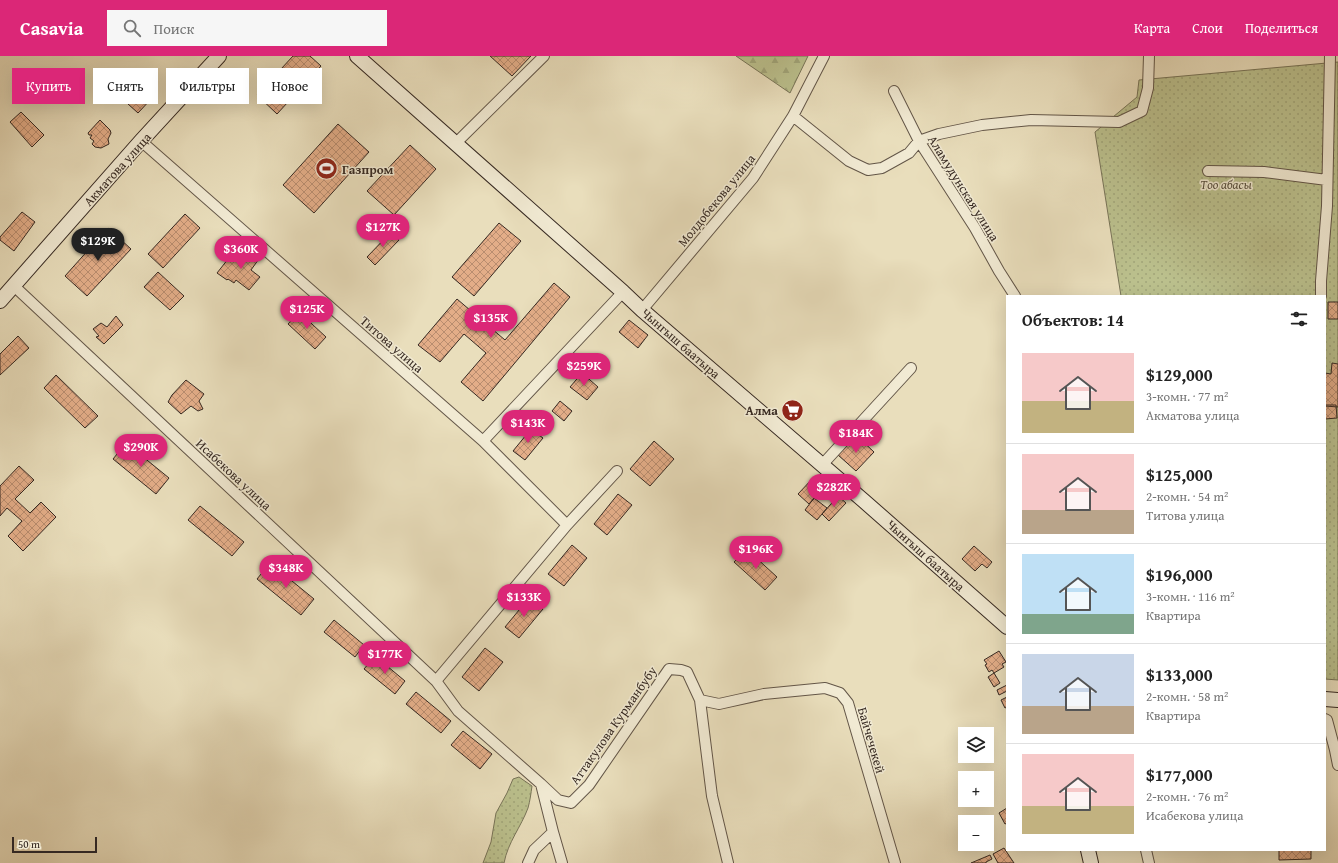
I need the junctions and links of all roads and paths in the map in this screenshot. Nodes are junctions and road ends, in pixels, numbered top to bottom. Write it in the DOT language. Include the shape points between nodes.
graph roads {
  1 [pos="357,56"];
  2 [pos="544,56"];
  3 [pos="824,56"];
  4 [pos="1149,56"];
  5 [pos="1330,56"];
  6 [pos="216,57"];
  7 [pos="894,91"];
  8 [pos="793,116"];
  9 [pos="141,141"];
  10 [pos="919,142"];
  11 [pos="456,143"];
  12 [pos="1208,171"];
  13 [pos="1327,180"];
  14 [pos="14,286"];
  15 [pos="623,292"];
  16 [pos="1014,295"];
  17 [pos="1321,295"];
  18 [pos="0,300"];
  19 [pos="642,310"];
  20 [pos="911,368"];
  21 [pos="483,441"];
  22 [pos="822,465"];
  23 [pos="617,471"];
  24 [pos="567,525"];
  25 [pos="1006,627"];
  26 [pos="436,681"];
  27 [pos="1326,699"];
  28 [pos="700,700"];
  29 [pos="1338,700"];
  30 [pos="1326,720"];
  31 [pos="1338,765"];
  32 [pos="541,784"];
  33 [pos="553,832"];
  34 [pos="1088,851"];
  35 [pos="1146,851"];
  36 [pos="528,863"];
  37 [pos="562,863"];
  38 [pos="728,863"];
  39 [pos="895,863"];
  40 [pos="1091,863"];
  41 [pos="1149,863"];
  1 -- 11 [label="main road, Чынгыш баатыра"];
  2 -- 11 [label="street"];
  3 -- 8 [label="street, Молдобекова улица"];
  4 -- 10 [label="street" via="1148,88 1142,111 1119,122 1031,120 982,125 939,134"];
  5 -- 13 [label="street"];
  6 -- 9 [label="main road, Акматова улица"];
  7 -- 10 [label="street, Аламудунская улица"];
  8 -- 10 [label="street" via="849,161 868,170 882,168 909,153"];
  8 -- 19 [label="street, Молдобекова улица" via="753,178"];
  9 -- 14 [label="main road, Акматова улица"];
  9 -- 21 [label="street, Титова улица"];
  10 -- 16 [label="street, Аламудунская улица" via="975,228"];
  11 -- 15 [label="main road, Чынгыш баатыра"];
  12 -- 13 [label="street" via="1264,172"];
  13 -- 17 [label="street"];
  14 -- 18 [label="main road, Акматова улица"];
  14 -- 26 [label="street, Исабекова улица"];
  15 -- 19 [label="main road, Чынгыш баатыра"];
  15 -- 21 [label="street"];
  19 -- 22 [label="main road, Чынгыш баатыра"];
  20 -- 22 [label="street"];
  21 -- 24 [label="street, Титова улица"];
  22 -- 25 [label="main road, Чынгыш баатыра"];
  23 -- 24 [label="street"];
  24 -- 26 [label="street"];
  26 -- 32 [label="street, Исабекова улица" via="458,711"];
  27 -- 29 [label="main road"];
  28 -- 32 [label="street, Аттакулова Курманбубу" via="687,672 669,669 589,785 571,803 558,800"];
  28 -- 38 [label="street, Аттакулова Курманбубу" via="712,796"];
  28 -- 39 [label="street, Байчечекей" via="719,704 764,694 825,688 840,693 848,704"];
  30 -- 31 [label="street"];
  32 -- 33 [label="street"];
  33 -- 36 [label="street" via="534,850"];
  33 -- 37 [label="street"];
  34 -- 40 [label="main road"];
  35 -- 41 [label="street"];
}
